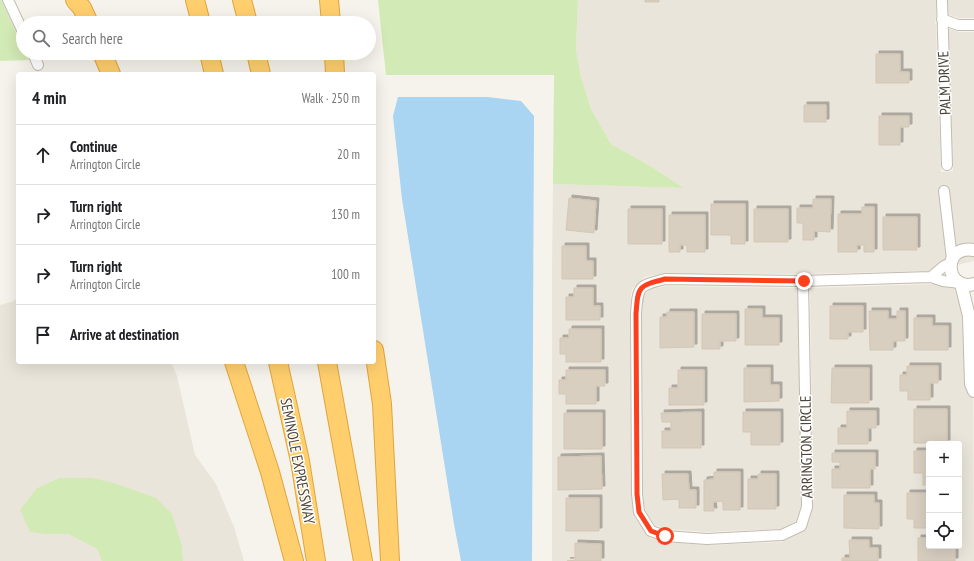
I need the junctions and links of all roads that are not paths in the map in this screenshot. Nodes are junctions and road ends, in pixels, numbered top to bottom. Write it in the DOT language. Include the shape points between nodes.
graph roads {
  1 [pos="8,0"];
  2 [pos="195,0"];
  3 [pos="242,0"];
  4 [pos="328,0"];
  5 [pos="942,0"];
  6 [pos="199,16"];
  7 [pos="246,16"];
  8 [pos="330,16"];
  9 [pos="16,17"];
  10 [pos="942,19"];
  11 [pos="974,25"];
  12 [pos="36,60"];
  13 [pos="105,60"];
  14 [pos="211,60"];
  15 [pos="258,60"];
  16 [pos="335,60"];
  17 [pos="38,65"];
  18 [pos="110,72"];
  19 [pos="214,72"];
  20 [pos="261,72"];
  21 [pos="336,72"];
  22 [pos="947,165"];
  23 [pos="944,191"];
  24 [pos="974,250"];
  25 [pos="951,261"];
  26 [pos="931,277"];
  27 [pos="804,281"];
  28 [pos="960,283"];
  29 [pos="974,284"];
  30 [pos="235,364"];
  31 [pos="278,364"];
  32 [pos="326,364"];
  33 [pos="376,364"];
  34 [pos="974,391"];
  35 [pos="294,561"];
  36 [pos="316,561"];
  37 [pos="363,561"];
  38 [pos="390,561"];
  1 -- 9 [label="street"];
  2 -- 6 [label="highway"];
  3 -- 7 [label="highway"];
  4 -- 8 [label="highway"];
  5 -- 10 [label="street, PALM DRIVE"];
  10 -- 11 [label="street" via="958,25"];
  10 -- 22 [label="street, PALM DRIVE"];
  12 -- 17 [label="street"];
  13 -- 18 [label="highway"];
  14 -- 19 [label="highway"];
  15 -- 20 [label="highway"];
  16 -- 21 [label="highway"];
  23 -- 25 [label="street"];
  24 -- 25 [label="street" via="962,250"];
  25 -- 26 [label="street"];
  25 -- 28 [label="street" via="953,277"];
  26 -- 27 [label="street, ARRINGTON CIRCLE"];
  26 -- 28 [label="street, ARRINGTON CIRCLE"];
  27 -- 27 [label="street, ARRINGTON CIRCLE" via="665,279 646,284 637,293 637,494 639,512 651,531 665,536 707,539 782,535 801,526 807,507"];
  28 -- 29 [label="street"];
  28 -- 34 [label="street" via="969,316 971,384"];
  30 -- 35 [label="highway" via="270,472"];
  31 -- 36 [label="highway, SEMINOLE EXPRESSWAY" via="300,462"];
  32 -- 37 [label="highway"];
  33 -- 38 [label="highway" via="382,404"];
}
